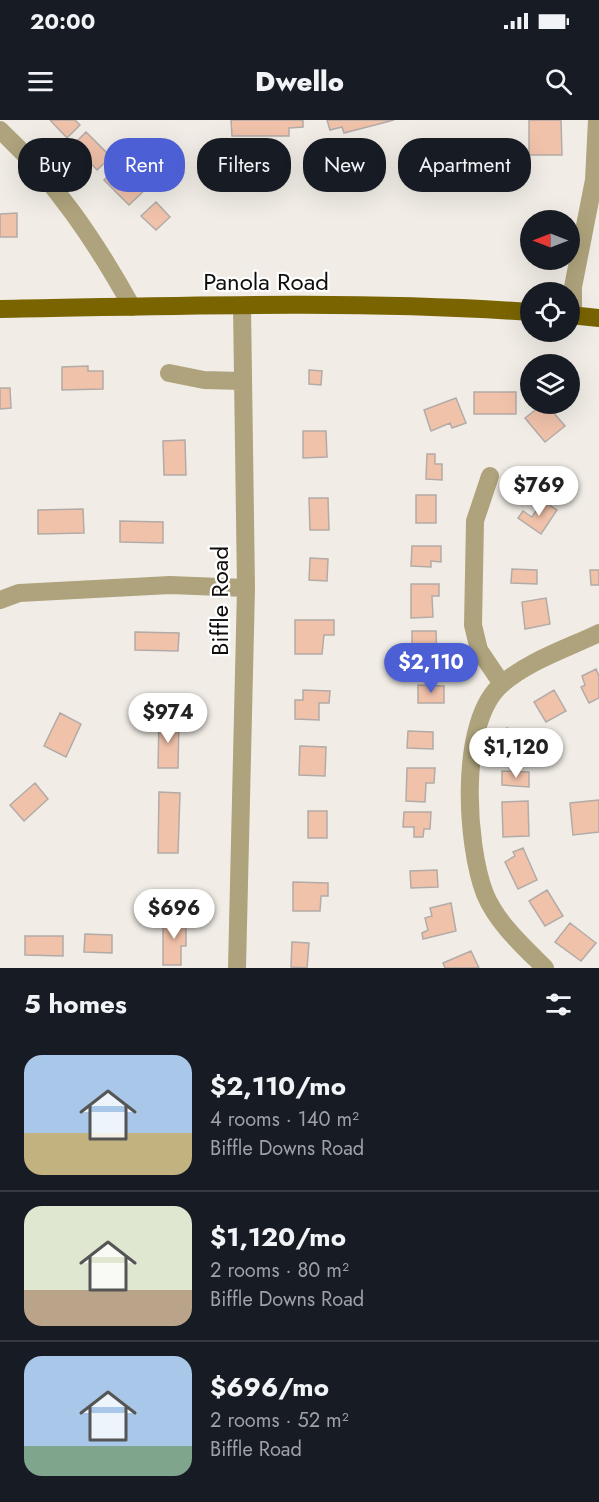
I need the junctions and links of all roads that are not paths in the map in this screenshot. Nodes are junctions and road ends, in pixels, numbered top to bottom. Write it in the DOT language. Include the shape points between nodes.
graph roads {
  1 [pos="597,120"];
  2 [pos="0,130"];
  3 [pos="574,282"];
  4 [pos="242,306"];
  5 [pos="132,307"];
  6 [pos="0,309"];
  7 [pos="520,311"];
  8 [pos="580,316"];
  9 [pos="599,318"];
  10 [pos="169,374"];
  11 [pos="242,381"];
  12 [pos="490,476"];
  13 [pos="246,588"];
  14 [pos="0,600"];
  15 [pos="599,633"];
  16 [pos="502,684"];
  17 [pos="237,968"];
  18 [pos="545,968"];
  1 -- 3 [label="street" via="594,180"];
  2 -- 5 [label="street" via="79,219"];
  4 -- 5 [label="main road, Panola Road"];
  4 -- 7 [label="main road, Panola Road"];
  4 -- 11 [label="street, Biffle Road"];
  5 -- 6 [label="main road, Panola Road"];
  8 -- 9 [label="main road"];
  10 -- 11 [label="street"];
  11 -- 13 [label="street, Biffle Road"];
  12 -- 16 [label="street" via="475,521 473,625 479,650"];
  13 -- 14 [label="street" via="170,585 19,593"];
  13 -- 17 [label="street, Biffle Road"];
  15 -- 16 [label="street"];
  16 -- 18 [label="street" via="486,703 476,729 471,783 472,845 486,895 510,933"];
}
